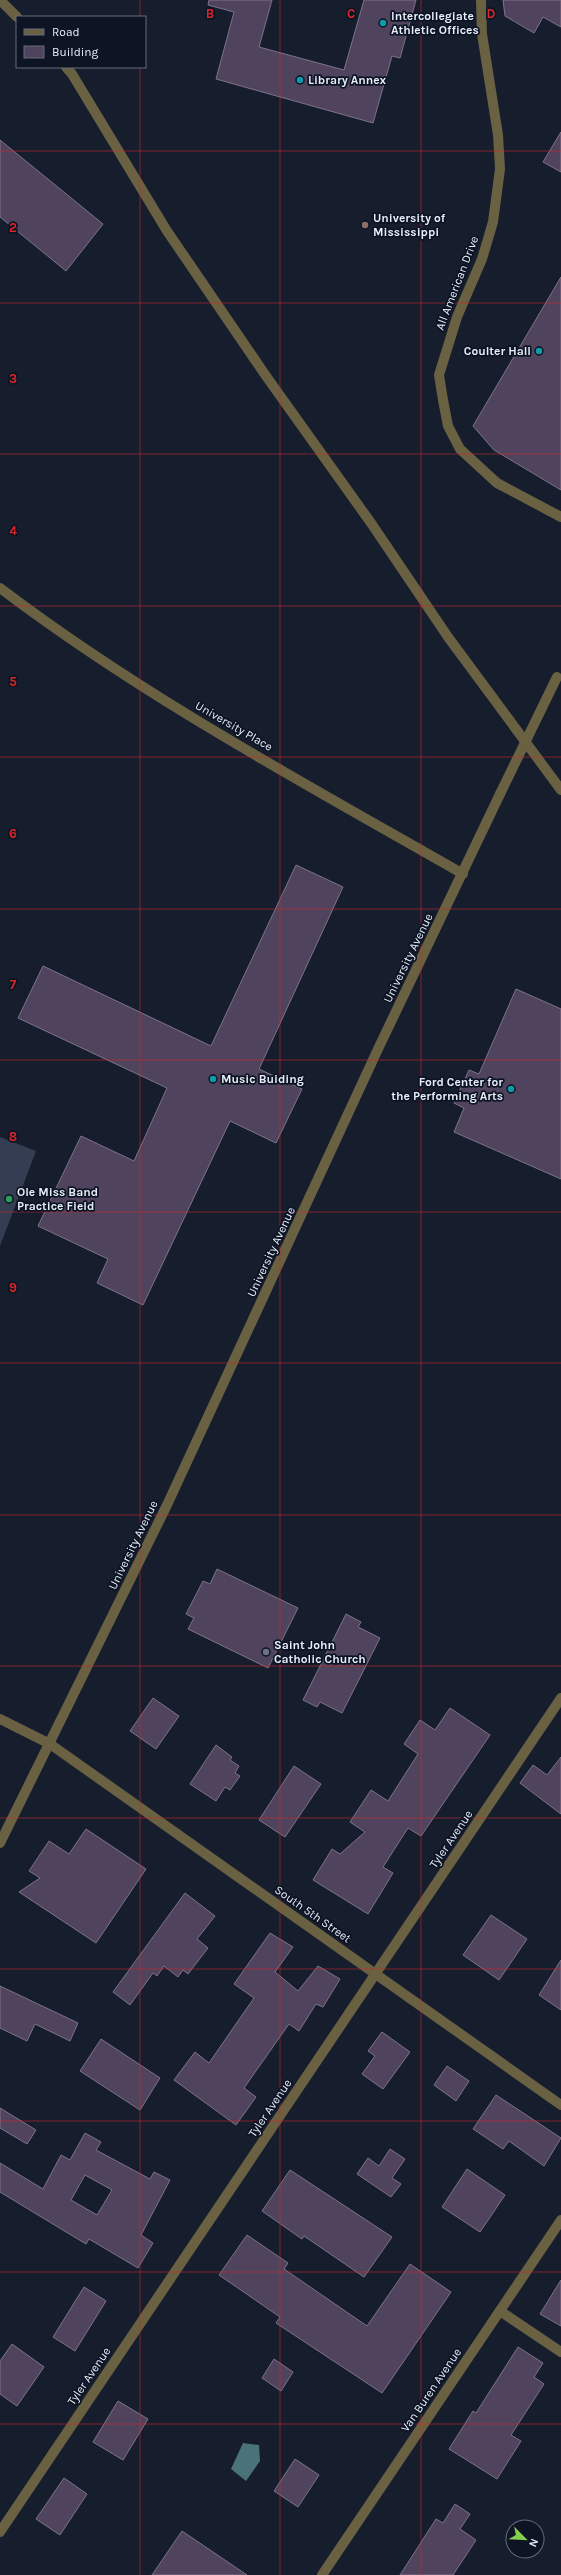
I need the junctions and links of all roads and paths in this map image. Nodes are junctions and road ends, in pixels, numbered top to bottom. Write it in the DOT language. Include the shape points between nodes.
graph roads {
  1 [pos="0,0"];
  2 [pos="481,0"];
  3 [pos="16,17"];
  4 [pos="69,71"];
  5 [pos="561,518"];
  6 [pos="0,588"];
  7 [pos="559,674"];
  8 [pos="561,790"];
  9 [pos="463,874"];
  10 [pos="561,1698"];
  11 [pos="0,1719"];
  12 [pos="50,1744"];
  13 [pos="0,1843"];
  14 [pos="375,1974"];
  15 [pos="561,2105"];
  16 [pos="561,2220"];
  17 [pos="500,2311"];
  18 [pos="561,2352"];
  19 [pos="0,2532"];
  20 [pos="322,2575"];
  1 -- 3 [label="street"];
  2 -- 5 [label="street, All American Drive" via="482,34 498,135 500,169 493,222 439,375 448,426 460,449 497,483"];
  4 -- 8 [label="street" via="167,231 266,376 371,523 448,637"];
  6 -- 9 [label="street, University Place" via="57,631 170,704"];
  7 -- 9 [label="street, University Avenue, bridge"];
  9 -- 12 [label="street, University Avenue" via="378,1049 167,1505"];
  10 -- 14 [label="street, Tyler Avenue"];
  11 -- 12 [label="street, South 5th Street"];
  12 -- 13 [label="street, University Avenue"];
  12 -- 14 [label="street, South 5th Street"];
  14 -- 15 [label="street, South 5th Street"];
  14 -- 19 [label="street, Tyler Avenue"];
  16 -- 17 [label="street, Van Buren Avenue"];
  17 -- 18 [label="street"];
  17 -- 20 [label="street, Van Buren Avenue"];
}
